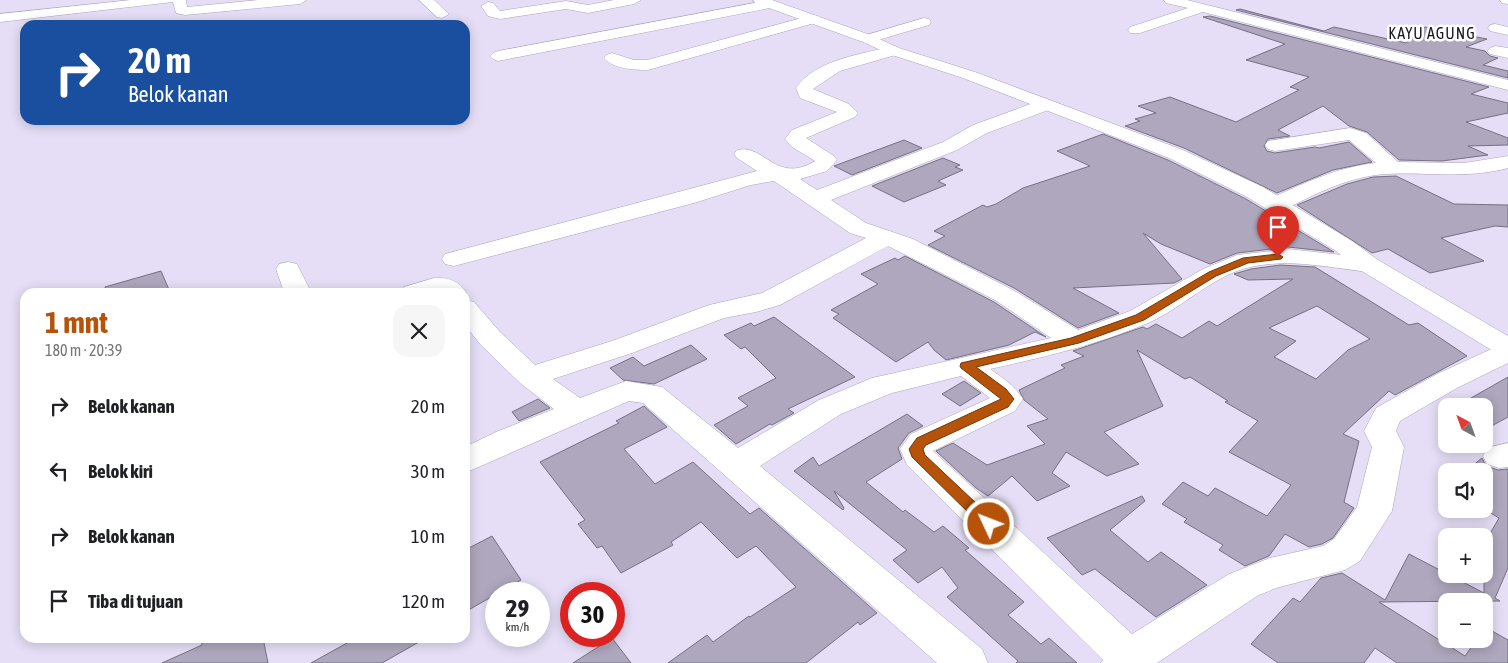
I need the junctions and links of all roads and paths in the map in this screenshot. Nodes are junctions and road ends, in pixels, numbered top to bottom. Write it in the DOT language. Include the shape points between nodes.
graph roads {
  1 [pos="168,0"];
  2 [pos="179,0"];
  3 [pos="300,0"];
  4 [pos="426,0"];
  5 [pos="634,0"];
  6 [pos="1171,0"];
  7 [pos="765,2"];
  8 [pos="488,6"];
  9 [pos="1202,8"];
  10 [pos="442,14"];
  11 [pos="0,18"];
  12 [pos="813,19"];
  13 [pos="924,22"];
  14 [pos="1135,30"];
  15 [pos="868,39"];
  16 [pos="894,51"];
  17 [pos="498,56"];
  18 [pos="612,58"];
  19 [pos="1471,75"];
  20 [pos="1450,85"];
  21 [pos="1508,85"];
  22 [pos="1045,105"];
  23 [pos="1275,144"];
  24 [pos="744,154"];
  25 [pos="1508,162"];
  26 [pos="1394,168"];
  27 [pos="778,174"];
  28 [pos="814,199"];
  29 [pos="1275,205"];
  30 [pos="885,238"];
  31 [pos="454,260"];
  32 [pos="1369,265"];
  33 [pos="288,269"];
  34 [pos="294,288"];
  35 [pos="429,288"];
  36 [pos="448,288"];
  37 [pos="470,322"];
  38 [pos="1075,341"];
  39 [pos="477,342"];
  40 [pos="1508,348"];
  41 [pos="1508,352"];
  42 [pos="966,366"];
  43 [pos="530,376"];
  44 [pos="578,411"];
  45 [pos="470,459"];
  46 [pos="736,465"];
  47 [pos="1125,660"];
  48 [pos="967,663"];
  1 -- 11 [label="street"];
  2 -- 3 [label="street" via="181,10 185,11"];
  4 -- 10 [label="street"];
  5 -- 8 [label="street" via="588,9 566,5 500,15 493,13"];
  6 -- 9 [label="street"];
  7 -- 12 [label="street"];
  7 -- 17 [label="street"];
  9 -- 14 [label="street"];
  9 -- 19 [label="street"];
  12 -- 15 [label="street"];
  12 -- 18 [label="street" via="648,65 632,65"];
  13 -- 15 [label="street"];
  15 -- 16 [label="street"];
  16 -- 22 [label="street"];
  16 -- 27 [label="street" via="835,68 804,88 806,94 849,113 799,134 795,139 827,160 825,164 815,170"];
  19 -- 20 [label="street"];
  19 -- 21 [label="street"];
  22 -- 28 [label="street"];
  22 -- 29 [label="street" via="1176,154"];
  23 -- 26 [label="street" via="1350,134 1359,137"];
  24 -- 27 [label="street"];
  25 -- 26 [label="street" via="1471,168"];
  26 -- 29 [label="street" via="1318,184"];
  27 -- 28 [label="street"];
  27 -- 31 [label="street" via="610,216"];
  28 -- 30 [label="street" via="858,228"];
  29 -- 32 [label="street" via="1344,246"];
  30 -- 38 [label="street" via="905,244 1004,295"];
  30 -- 43 [label="street" via="771,299 718,310 622,347"];
  32 -- 38 [label="street" via="1288,256 1246,260 1212,274 1140,318"];
  32 -- 40 [label="street"];
  33 -- 34 [label="street"];
  35 -- 36 [label="street" via="441,285"];
  37 -- 39 [label="street"];
  38 -- 42 [label="street"];
  39 -- 43 [label="street"];
  41 -- 47 [label="street" via="1387,415 1380,431 1388,447 1374,511 1347,550 1332,559 1270,574 1243,585"];
  42 -- 46 [label="street" via="883,385 853,396"];
  42 -- 47 [label="street" via="1008,399 1004,404 922,442 916,449 919,457"];
  43 -- 44 [label="street"];
  44 -- 45 [label="street"];
  44 -- 46 [label="street" via="626,391 651,394"];
  46 -- 48 [label="street"];
}
